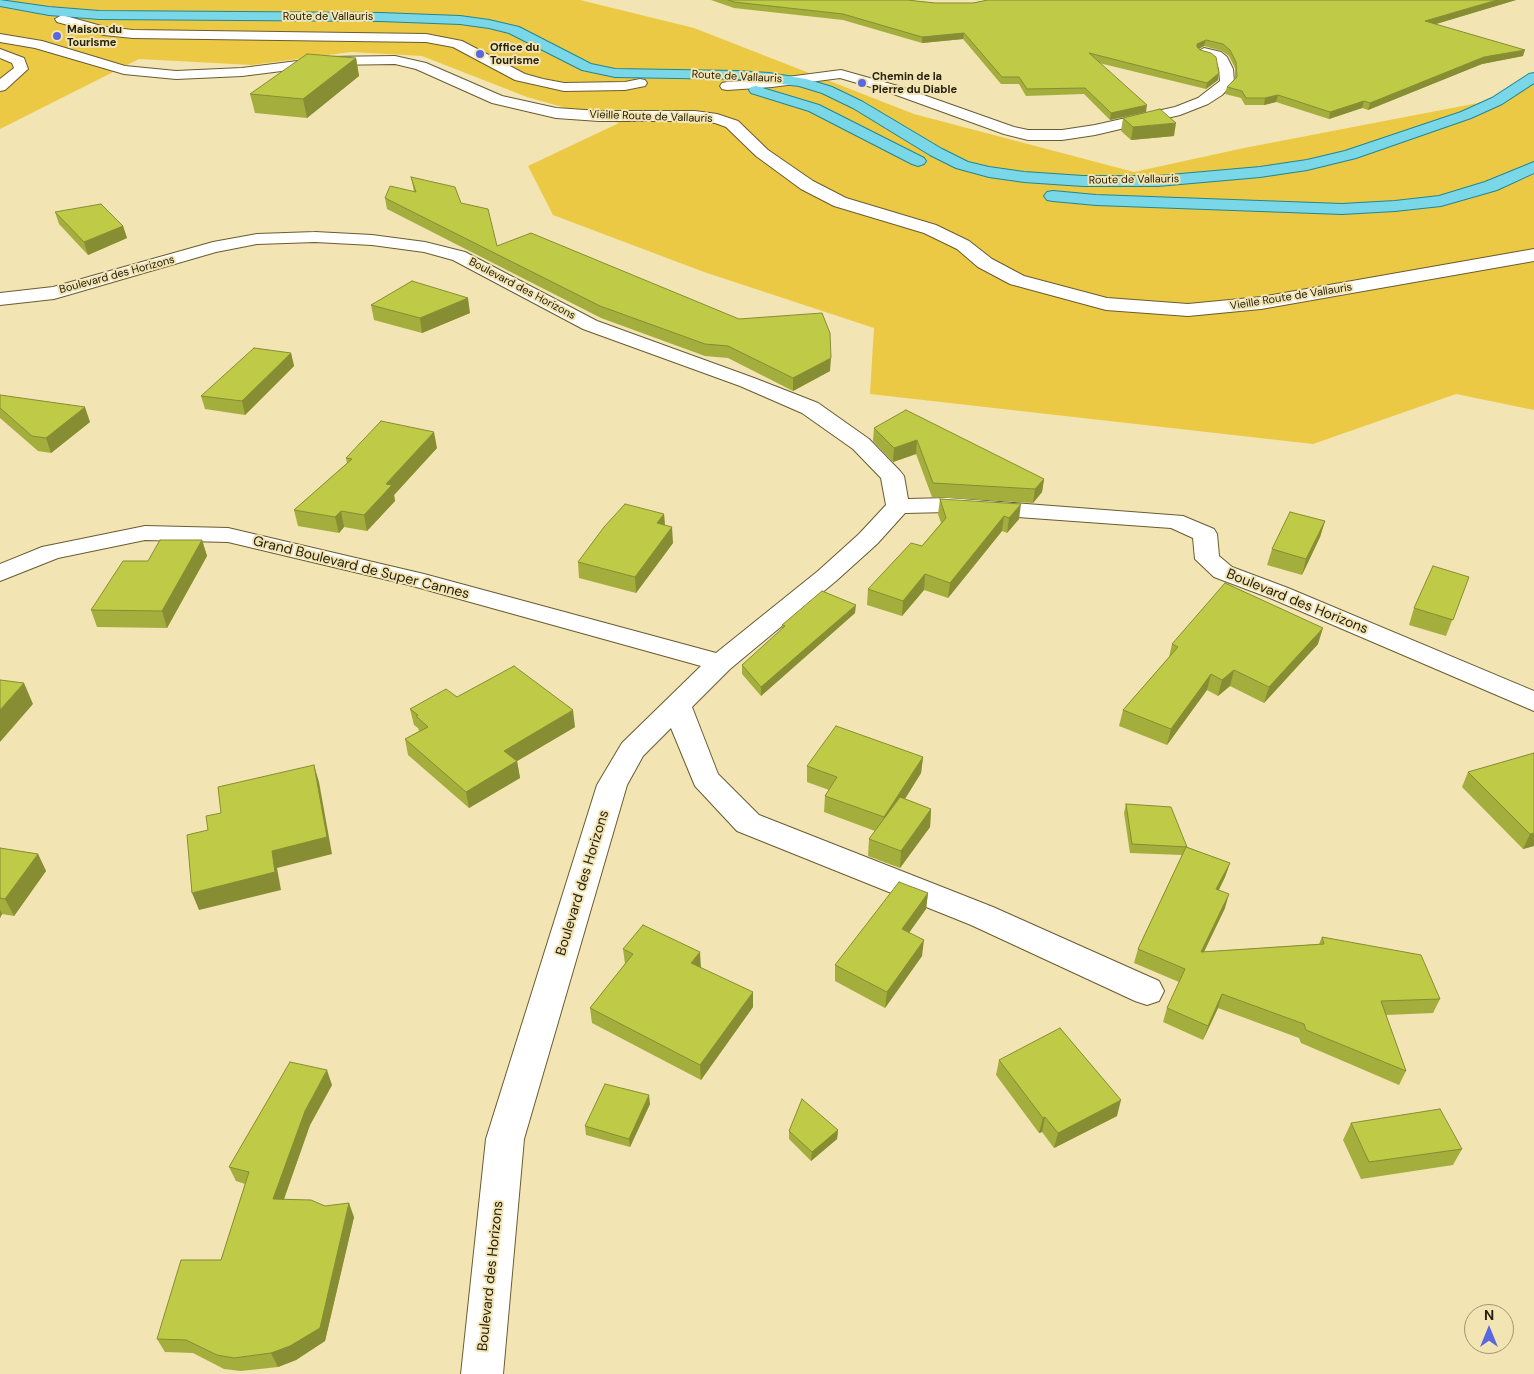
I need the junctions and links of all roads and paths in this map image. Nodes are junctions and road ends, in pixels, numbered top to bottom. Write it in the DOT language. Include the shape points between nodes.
graph roads {
  1 [pos="0,2"];
  2 [pos="0,8"];
  3 [pos="62,19"];
  4 [pos="183,23"];
  5 [pos="104,31"];
  6 [pos="143,34"];
  7 [pos="0,38"];
  8 [pos="120,44"];
  9 [pos="1204,52"];
  10 [pos="0,53"];
  11 [pos="1534,77"];
  12 [pos="784,80"];
  13 [pos="640,82"];
  14 [pos="727,86"];
  15 [pos="0,87"];
  16 [pos="929,166"];
  17 [pos="1534,167"];
  18 [pos="946,174"];
  19 [pos="1015,191"];
  20 [pos="1034,194"];
  21 [pos="1534,255"];
  22 [pos="1482,265"];
  23 [pos="1534,270"];
  24 [pos="0,299"];
  25 [pos="898,506"];
  26 [pos="0,573"];
  27 [pos="720,663"];
  28 [pos="1534,702"];
  29 [pos="677,705"];
  30 [pos="1148,991"];
  31 [pos="482,1374"];
  1 -- 12 [label="main road, Route de Vallauris" via="49,11 99,15 460,20 514,30 587,68 614,73 737,75"];
  2 -- 3 [label="main road, Route de Vallauris"];
  3 -- 4 [label="main road, Route de Vallauris"];
  3 -- 5 [label="street"];
  4 -- 6 [label="street"];
  4 -- 13 [label="main road, Route de Vallauris" via="456,26 500,37 567,72 594,79"];
  5 -- 6 [label="street"];
  5 -- 8 [label="street"];
  6 -- 13 [label="street" via="426,38 457,44 520,77 540,83 564,87 625,86"];
  7 -- 22 [label="street, Vieille Route de Vallauris" via="37,44 124,70 176,75 242,72 329,61 395,60 421,66 497,100 556,113 717,119 732,124 762,153 806,185 840,202 930,229 963,245 985,263 1017,280 1106,304 1188,310 1261,303"];
  9 -- 12 [label="street" via="1222,60 1227,82 1203,101 1180,110 1062,135 1028,135 1010,131 841,74"];
  10 -- 15 [label="street" via="20,61 21,69"];
  11 -- 12 [label="main road, Route de Vallauris" via="1497,101 1466,115 1350,154 1260,172 1158,181 1024,177 971,167 936,152 858,104 827,90"];
  12 -- 14 [label="street"];
  13 -- 14 [label="main road, Route de Vallauris"];
  14 -- 16 [label="main road, Route de Vallauris" via="774,95 814,108"];
  17 -- 20 [label="main road, Route de Vallauris" via="1491,186 1441,201 1342,209 1096,200"];
  18 -- 19 [label="main road"];
  21 -- 22 [label="street, Vieille Route de Vallauris"];
  22 -- 23 [label="street"];
  24 -- 25 [label="street, Boulevard des Horizons" via="54,293 213,247 257,239 315,237 425,247 459,256 489,270 590,325 810,408 861,444 892,476"];
  25 -- 27 [label="street, Boulevard des Horizons" via="868,540"];
  25 -- 28 [label="street, Boulevard des Horizons" via="948,505 1175,521 1205,534 1207,559 1223,572"];
  26 -- 27 [label="street, Grand Boulevard de Super Cannes" via="51,552 145,533 228,535 415,579"];
  27 -- 29 [label="street, Boulevard des Horizons"];
  29 -- 30 [label="street" via="705,779 748,823 982,916"];
  29 -- 31 [label="street, Boulevard des Horizons" via="632,750 612,785 505,1138"];
}
